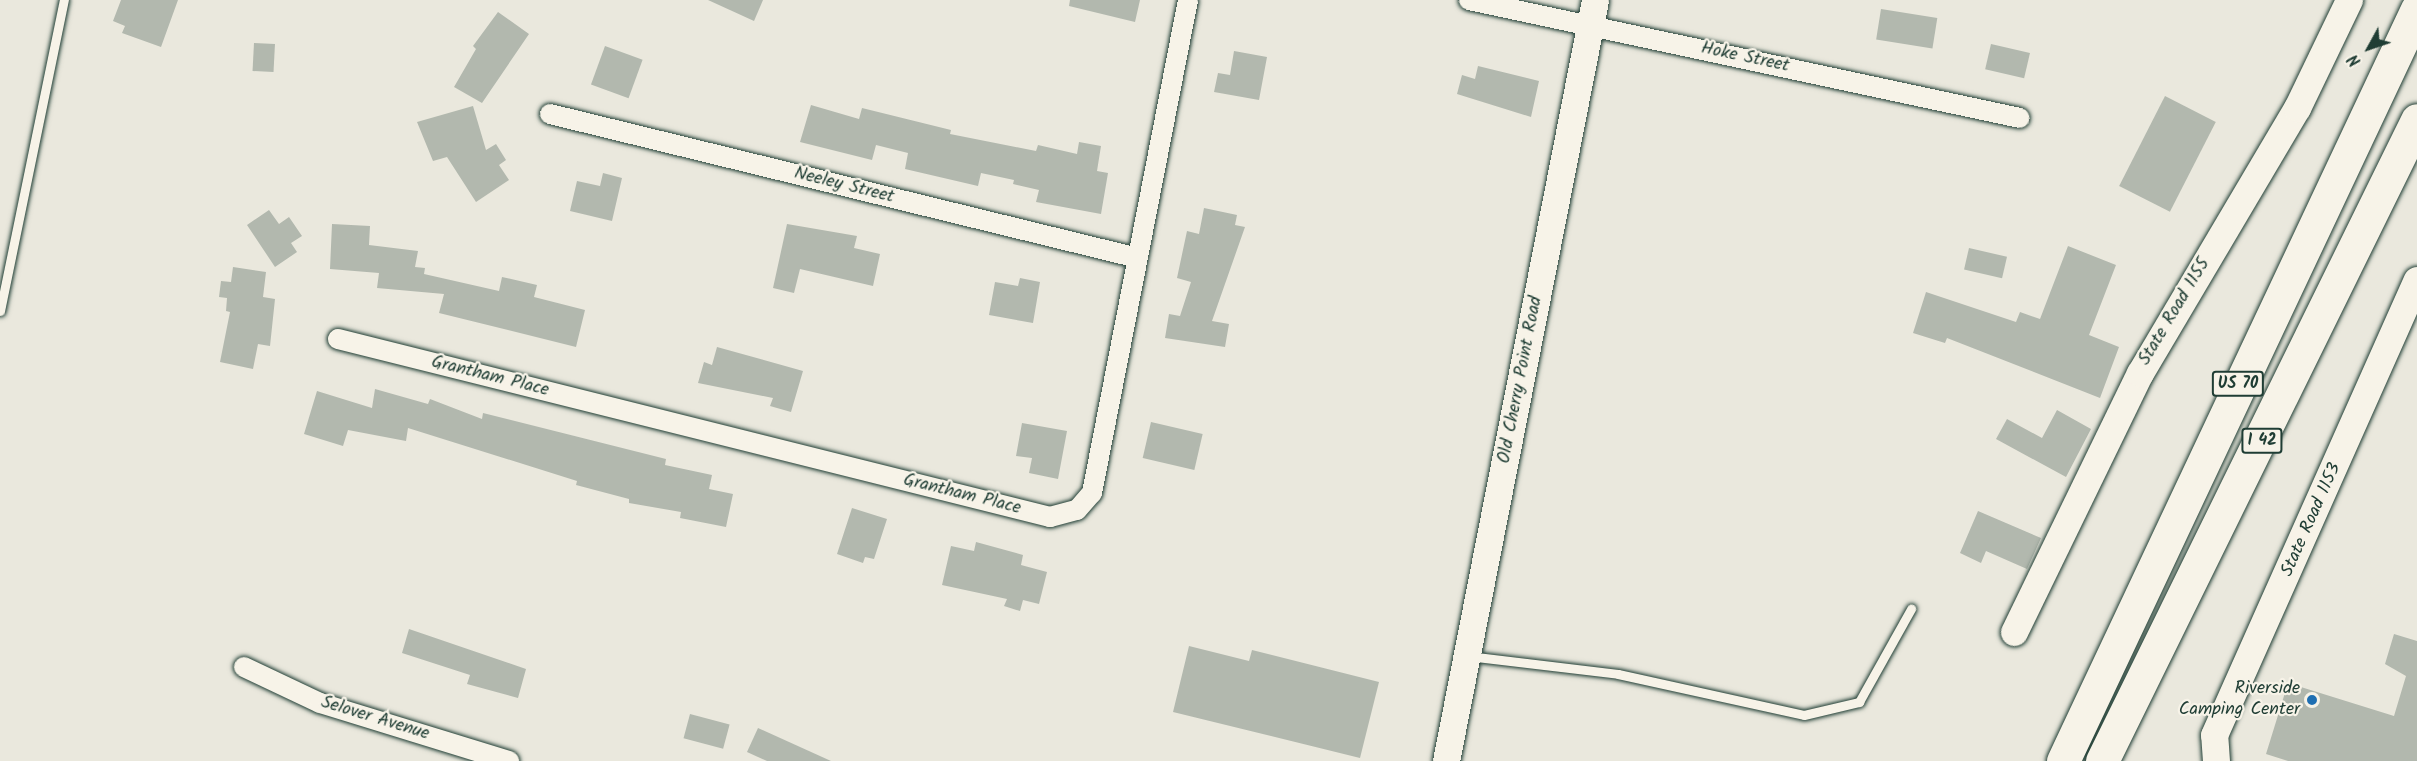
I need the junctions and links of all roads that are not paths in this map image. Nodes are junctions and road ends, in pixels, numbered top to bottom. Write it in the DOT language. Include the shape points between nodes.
graph roads {
  1 [pos="64,0"];
  2 [pos="1188,0"];
  3 [pos="1469,0"];
  4 [pos="2349,0"];
  5 [pos="2417,9"];
  6 [pos="1593,13"];
  7 [pos="550,114"];
  8 [pos="2020,118"];
  9 [pos="2417,120"];
  10 [pos="1138,258"];
  11 [pos="2417,280"];
  12 [pos="0,311"];
  13 [pos="338,339"];
  14 [pos="1911,609"];
  15 [pos="2014,632"];
  16 [pos="1468,656"];
  17 [pos="244,667"];
  18 [pos="509,761"];
  19 [pos="1446,761"];
  20 [pos="2063,761"];
  21 [pos="2102,761"];
  22 [pos="2216,761"];
  1 -- 12 [label="lane"];
  2 -- 10 [label="street, Grantham Place"];
  3 -- 6 [label="street, Hoke Street"];
  4 -- 15 [label="street, State Road 1155" via="2297,108 2140,373"];
  5 -- 20 [label="highway, US 70"];
  6 -- 8 [label="street, Hoke Street"];
  6 -- 16 [label="street, Old Cherry Point Road"];
  7 -- 10 [label="street, Neeley Street"];
  9 -- 21 [label="highway, I 42"];
  10 -- 13 [label="street, Grantham Place" via="1092,493 1077,510 1050,517"];
  11 -- 22 [label="street, State Road 1153" via="2214,735"];
  14 -- 16 [label="lane" via="1858,702 1831,712 1804,715 1618,674"];
  16 -- 19 [label="street, Old Cherry Point Road"];
  17 -- 18 [label="street, Selover Avenue" via="320,703"];
}
